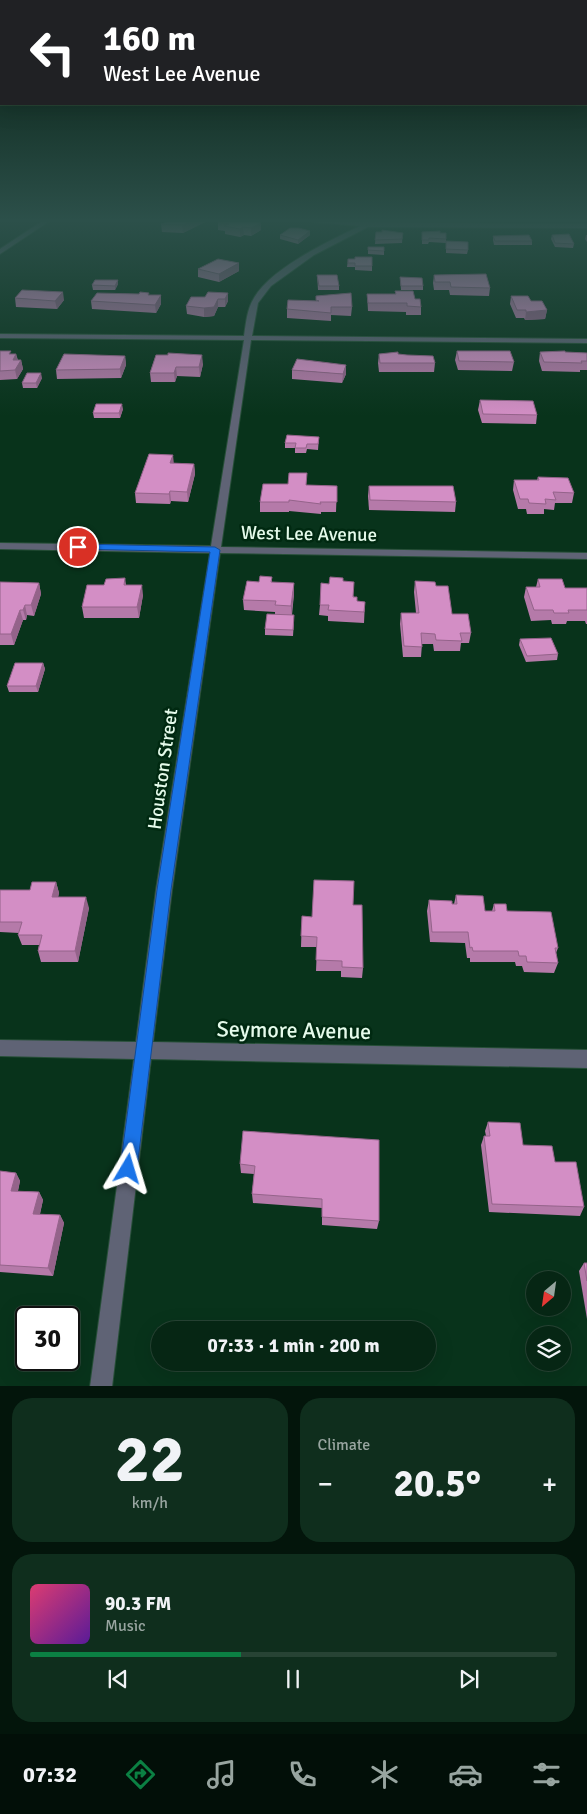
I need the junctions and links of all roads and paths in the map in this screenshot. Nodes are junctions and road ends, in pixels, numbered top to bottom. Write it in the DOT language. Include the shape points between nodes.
graph roads {
  1 [pos="267,287"];
  2 [pos="0,336"];
  3 [pos="246,338"];
  4 [pos="587,341"];
  5 [pos="0,546"];
  6 [pos="215,550"];
  7 [pos="587,556"];
  8 [pos="0,1048"];
  9 [pos="143,1050"];
  10 [pos="587,1059"];
  11 [pos="101,1386"];
  1 -- 3 [label="street, Houston Street" via="255,302"];
  2 -- 3 [label="street"];
  3 -- 4 [label="street"];
  3 -- 6 [label="street, Houston Street"];
  5 -- 6 [label="street, West Lee Avenue"];
  6 -- 7 [label="street, West Lee Avenue"];
  6 -- 9 [label="street, Houston Street"];
  8 -- 9 [label="street, Seymore Avenue"];
  9 -- 10 [label="street, Seymore Avenue"];
  9 -- 11 [label="street, Houston Street"];
}
